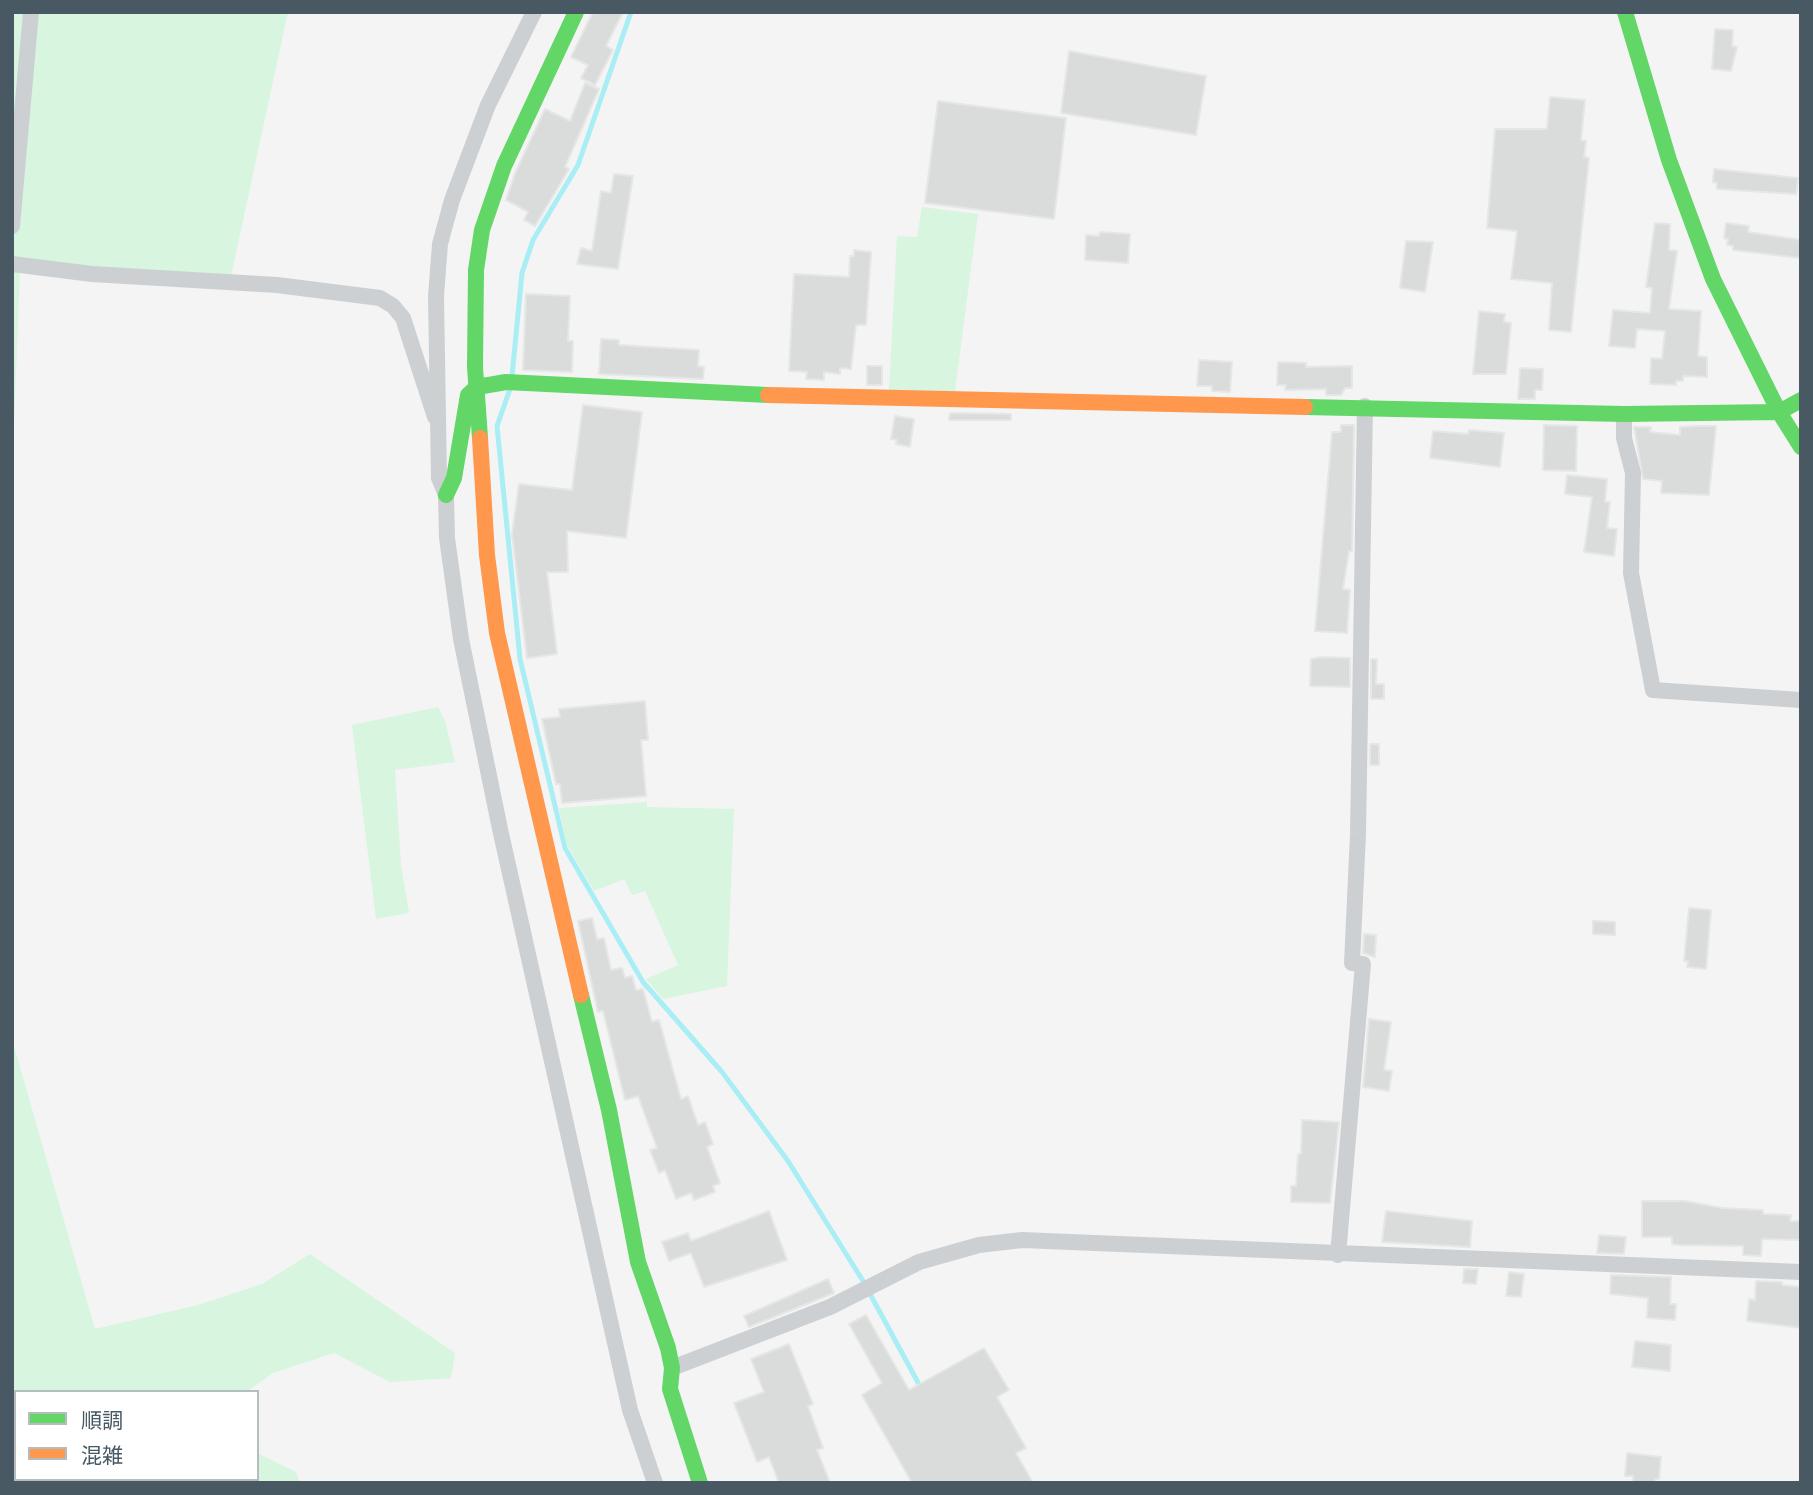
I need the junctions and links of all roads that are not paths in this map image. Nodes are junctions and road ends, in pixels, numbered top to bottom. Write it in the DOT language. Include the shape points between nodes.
graph roads {
  1 [pos="31,12"];
  2 [pos="534,12"];
  3 [pos="576,12"];
  4 [pos="1625,12"];
  5 [pos="12,226"];
  6 [pos="12,264"];
  7 [pos="477,387"];
  8 [pos="1801,400"];
  9 [pos="1365,406"];
  10 [pos="1779,412"];
  11 [pos="1624,414"];
  12 [pos="440,426"];
  13 [pos="1801,447"];
  14 [pos="446,495"];
  15 [pos="1801,700"];
  16 [pos="1338,1255"];
  17 [pos="1801,1272"];
  18 [pos="672,1368"];
  19 [pos="655,1483"];
  20 [pos="700,1483"];
  1 -- 5 [label="street"];
  2 -- 12 [label="street" via="488,105 442,236 436,278"];
  3 -- 7 [label="main road" via="504,166 482,230 476,270"];
  4 -- 10 [label="main road" via="1669,160 1713,279"];
  6 -- 12 [label="street" via="380,298 403,318"];
  7 -- 9 [label="main road" via="512,382 783,396"];
  7 -- 14 [label="main road" via="468,395 454,478"];
  7 -- 18 [label="main road" via="487,555 497,632 609,1110 638,1262"];
  8 -- 10 [label="main road"];
  9 -- 11 [label="main road"];
  9 -- 16 [label="street" via="1352,963 1363,964"];
  10 -- 11 [label="main road"];
  10 -- 13 [label="main road"];
  11 -- 15 [label="street" via="1633,473 1631,573 1653,690"];
  12 -- 14 [label="street" via="439,478"];
  14 -- 19 [label="street" via="456,607 495,804 630,1410"];
  16 -- 17 [label="street"];
  16 -- 18 [label="street" via="1022,1240 979,1245 919,1262 830,1307"];
  18 -- 20 [label="main road" via="670,1389"];
}
